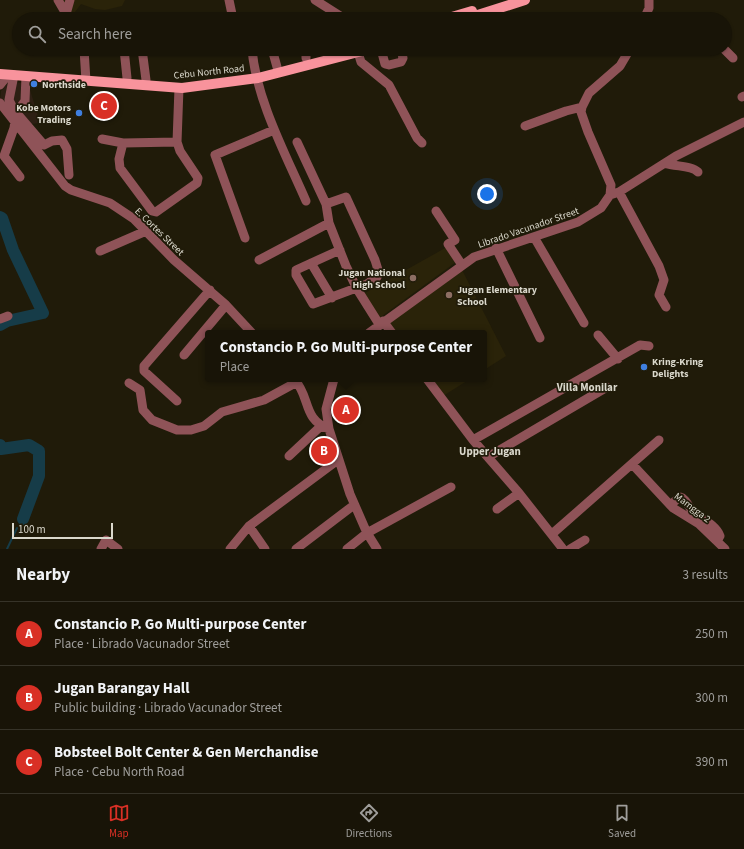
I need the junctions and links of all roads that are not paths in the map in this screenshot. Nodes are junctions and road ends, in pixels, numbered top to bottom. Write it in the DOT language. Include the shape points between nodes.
graph roads {
  1 [pos="58,0"];
  2 [pos="70,0"];
  3 [pos="230,0"];
  4 [pos="315,0"];
  5 [pos="504,0"];
  6 [pos="525,0"];
  7 [pos="649,0"];
  8 [pos="66,12"];
  9 [pos="68,12"];
  10 [pos="233,12"];
  11 [pos="333,12"];
  12 [pos="467,12"];
  13 [pos="487,12"];
  14 [pos="647,12"];
  15 [pos="84,56"];
  16 [pos="125,56"];
  17 [pos="143,56"];
  18 [pos="253,56"];
  19 [pos="274,56"];
  20 [pos="301,56"];
  21 [pos="337,56"];
  22 [pos="359,56"];
  23 [pos="383,56"];
  24 [pos="403,56"];
  25 [pos="626,56"];
  26 [pos="277,66"];
  27 [pos="6,73"];
  28 [pos="257,75"];
  29 [pos="26,76"];
  30 [pos="86,78"];
  31 [pos="127,78"];
  32 [pos="146,80"];
  33 [pos="0,85"];
  34 [pos="179,88"];
  35 [pos="0,103"];
  36 [pos="16,104"];
  37 [pos="582,107"];
  38 [pos="15,121"];
  39 [pos="744,122"];
  40 [pos="525,126"];
  41 [pos="274,130"];
  42 [pos="102,139"];
  43 [pos="177,142"];
  44 [pos="297,142"];
  45 [pos="123,143"];
  46 [pos="422,143"];
  47 [pos="665,164"];
  48 [pos="698,172"];
  49 [pos="69,175"];
  50 [pos="20,177"];
  51 [pos="614,194"];
  52 [pos="306,201"];
  53 [pos="326,204"];
  54 [pos="436,211"];
  55 [pos="329,223"];
  56 [pos="146,231"];
  57 [pos="534,237"];
  58 [pos="245,238"];
  59 [pos="496,248"];
  60 [pos="340,250"];
  61 [pos="100,251"];
  62 [pos="259,260"];
  63 [pos="311,263"];
  64 [pos="462,265"];
  65 [pos="357,289"];
  66 [pos="210,290"];
  67 [pos="332,298"];
  68 [pos="226,305"];
  69 [pos="666,307"];
  70 [pos="381,323"];
  71 [pos="584,323"];
  72 [pos="249,330"];
  73 [pos="373,330"];
  74 [pos="389,330"];
  75 [pos="598,335"];
  76 [pos="540,338"];
  77 [pos="649,346"];
  78 [pos="184,355"];
  79 [pos="618,359"];
  80 [pos="294,382"];
  81 [pos="297,382"];
  82 [pos="333,382"];
  83 [pos="429,382"];
  84 [pos="129,383"];
  85 [pos="607,387"];
  86 [pos="177,401"];
  87 [pos="325,428"];
  88 [pos="473,440"];
  89 [pos="659,440"];
  90 [pos="289,456"];
  91 [pos="488,457"];
  92 [pos="338,460"];
  93 [pos="632,464"];
  94 [pos="451,487"];
  95 [pos="519,493"];
  96 [pos="354,505"];
  97 [pos="670,505"];
  98 [pos="497,509"];
  99 [pos="249,526"];
  100 [pos="367,533"];
  101 [pos="552,534"];
  102 [pos="585,540"];
  103 [pos="717,541"];
  104 [pos="373,548"];
  105 [pos="101,549"];
  106 [pos="118,549"];
  107 [pos="230,549"];
  108 [pos="265,549"];
  109 [pos="296,549"];
  110 [pos="347,549"];
  111 [pos="563,549"];
  112 [pos="570,549"];
  113 [pos="726,549"];
  1 -- 8 [label="street"];
  2 -- 9 [label="street"];
  3 -- 10 [label="street"];
  4 -- 11 [label="street"];
  5 -- 12 [label="main road"];
  6 -- 13 [label="main road"];
  7 -- 14 [label="street"];
  15 -- 30 [label="street"];
  16 -- 31 [label="street"];
  17 -- 32 [label="street"];
  18 -- 28 [label="street"];
  19 -- 26 [label="street"];
  20 -- 26 [label="main road, Cebu North Road"];
  21 -- 28 [label="main road, Cebu North Road"];
  22 -- 46 [label="street" via="361,62 388,85"];
  23 -- 24 [label="street" via="385,64 389,65 401,62"];
  25 -- 37 [label="street" via="620,66 589,93"];
  26 -- 28 [label="main road, Cebu North Road"];
  27 -- 29 [label="main road, Cebu North Road"];
  27 -- 30 [label="main road, Cebu North Road"];
  27 -- 33 [label="street"];
  27 -- 36 [label="street" via="9,100"];
  28 -- 32 [label="main road, Cebu North Road" via="192,82"];
  28 -- 34 [label="main road, Cebu North Road"];
  28 -- 41 [label="street"];
  29 -- 30 [label="main road, Cebu North Road"];
  29 -- 36 [label="street" via="26,101"];
  30 -- 31 [label="main road, Cebu North Road"];
  30 -- 34 [label="main road, Cebu North Road"];
  31 -- 32 [label="main road, Cebu North Road"];
  34 -- 43 [label="street"];
  35 -- 38 [label="street, E. Cortes Street"];
  36 -- 49 [label="street" via="14,110 44,145 62,140 67,149"];
  37 -- 40 [label="street" via="566,110"];
  37 -- 51 [label="street" via="581,112 588,132"];
  38 -- 50 [label="street" via="4,156"];
  38 -- 56 [label="street, E. Cortes Street" via="65,186 110,203 134,219"];
  39 -- 47 [label="street"];
  41 -- 52 [label="street"];
  41 -- 58 [label="street" via="215,155"];
  42 -- 45 [label="street"];
  43 -- 45 [label="street"];
  43 -- 45 [label="street" via="198,180 156,212 152,211 120,168"];
  44 -- 53 [label="street"];
  47 -- 48 [label="street" via="695,168"];
  47 -- 51 [label="street"];
  51 -- 57 [label="street, Librado Vacunador Street" via="589,217"];
  51 -- 69 [label="street" via="659,266 664,280 659,295"];
  53 -- 55 [label="street"];
  53 -- 65 [label="street" via="346,197 379,269 377,277"];
  54 -- 64 [label="street" via="456,240 448,244"];
  55 -- 60 [label="street"];
  55 -- 62 [label="street"];
  56 -- 61 [label="street"];
  56 -- 66 [label="street, E. Cortes Street" via="178,264"];
  57 -- 59 [label="street, Librado Vacunador Street"];
  57 -- 71 [label="street"];
  59 -- 64 [label="street, Librado Vacunador Street"];
  59 -- 76 [label="street"];
  60 -- 63 [label="street"];
  60 -- 65 [label="street"];
  63 -- 67 [label="street"];
  63 -- 67 [label="street" via="296,270 296,275 313,304"];
  64 -- 70 [label="street, Librado Vacunador Street"];
  65 -- 67 [label="street"];
  65 -- 70 [label="street"];
  66 -- 68 [label="street, E. Cortes Street"];
  66 -- 86 [label="street" via="144,366 144,371"];
  68 -- 72 [label="street, E. Cortes Street"];
  68 -- 78 [label="street"];
  70 -- 73 [label="street, Librado Vacunador Street"];
  70 -- 74 [label="street"];
  75 -- 79 [label="street"];
  77 -- 79 [label="street" via="640,345"];
  79 -- 88 [label="street"];
  80 -- 84 [label="street" via="264,400 222,412 204,426 187,430 167,427 152,420 143,410 140,390"];
  81 -- 87 [label="street" via="310,415"];
  82 -- 87 [label="street" via="326,409"];
  83 -- 88 [label="street"];
  85 -- 91 [label="street"];
  87 -- 90 [label="street"];
  87 -- 92 [label="street"];
  88 -- 91 [label="street"];
  89 -- 93 [label="street"];
  91 -- 95 [label="street"];
  92 -- 96 [label="street"];
  92 -- 99 [label="street"];
  93 -- 97 [label="street, Mamgga 2"];
  93 -- 101 [label="street"];
  94 -- 100 [label="street"];
  95 -- 98 [label="street"];
  95 -- 101 [label="street"];
  96 -- 100 [label="street"];
  96 -- 109 [label="street"];
  97 -- 103 [label="street, Mamgga 2" via="699,524"];
  97 -- 103 [label="street" via="680,497 683,498 691,510 717,531 720,536"];
  99 -- 107 [label="street"];
  99 -- 108 [label="street"];
  100 -- 104 [label="street"];
  100 -- 110 [label="street"];
  101 -- 111 [label="street"];
  102 -- 112 [label="street"];
  103 -- 113 [label="street, Mamgga 2"];
  105 -- 106 [label="street" via="106,540"];
}
